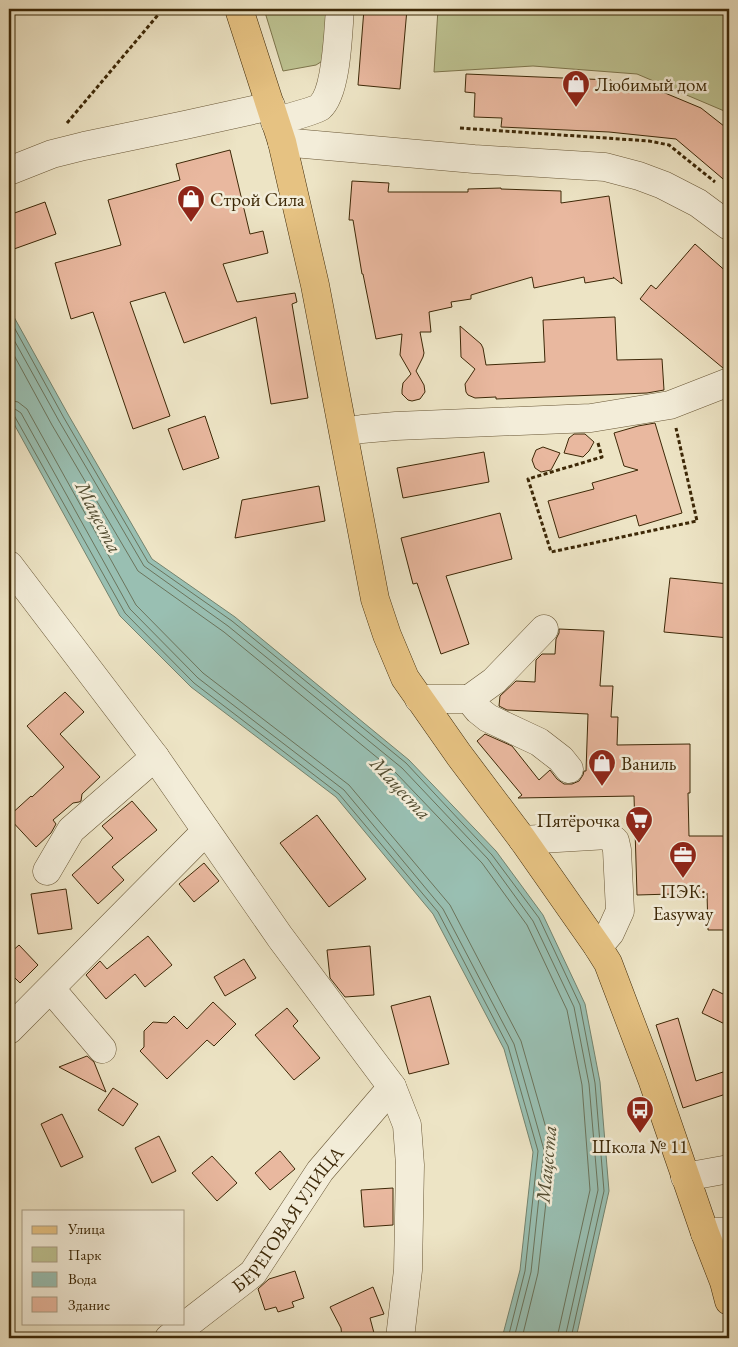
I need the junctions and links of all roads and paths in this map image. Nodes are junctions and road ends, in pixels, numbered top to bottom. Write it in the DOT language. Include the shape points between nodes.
graph roads {
  1 [pos="163,9"];
  2 [pos="239,9"];
  3 [pos="340,9"];
  4 [pos="276,123"];
  5 [pos="63,128"];
  6 [pos="9,170"];
  7 [pos="729,226"];
  8 [pos="729,382"];
  9 [pos="670,406"];
  10 [pos="591,418"];
  11 [pos="344,432"];
  12 [pos="9,565"];
  13 [pos="544,629"];
  14 [pos="419,699"];
  15 [pos="469,699"];
  16 [pos="155,757"];
  17 [pos="569,770"];
  18 [pos="206,831"];
  19 [pos="523,840"];
  20 [pos="47,871"];
  21 [pos="598,947"];
  22 [pos="51,989"];
  23 [pos="9,1030"];
  24 [pos="102,1049"];
  25 [pos="392,1087"];
  26 [pos="729,1169"];
  27 [pos="685,1177"];
  28 [pos="717,1232"];
  29 [pos="729,1302"];
  30 [pos="169,1338"];
  31 [pos="400,1338"];
  1 -- 5 [label="path"];
  2 -- 4 [label="main road"];
  3 -- 4 [label="street" via="330,92 320,108"];
  4 -- 6 [label="street" via="185,126 52,154"];
  4 -- 7 [label="street" via="464,158 606,168 663,184 698,203"];
  4 -- 11 [label="main road" via="316,285"];
  8 -- 9 [label="street"];
  9 -- 10 [label="street"];
  9 -- 10 [label="path" via="698,521 551,552 528,479 602,457"];
  10 -- 11 [label="street" via="396,426"];
  11 -- 14 [label="main road" via="375,599 405,678"];
  12 -- 16 [label="street"];
  13 -- 15 [label="street" via="494,681"];
  14 -- 15 [label="street"];
  14 -- 19 [label="main road"];
  15 -- 17 [label="street" via="488,718 539,742 561,759"];
  16 -- 18 [label="street"];
  16 -- 20 [label="street" via="71,830"];
  18 -- 22 [label="street"];
  18 -- 25 [label="street"];
  19 -- 21 [label="main road"];
  19 -- 21 [label="street" via="608,835 614,841 620,911 610,933"];
  21 -- 27 [label="main road" via="623,1001"];
  22 -- 23 [label="street"];
  22 -- 24 [label="street"];
  25 -- 30 [label="street, БЕРЕГОВАЯ УЛИЦА" via="320,1172 253,1273"];
  25 -- 31 [label="street" via="406,1125 410,1165 408,1270"];
  26 -- 27 [label="street"];
  27 -- 28 [label="main road"];
  28 -- 29 [label="main road"];
}
